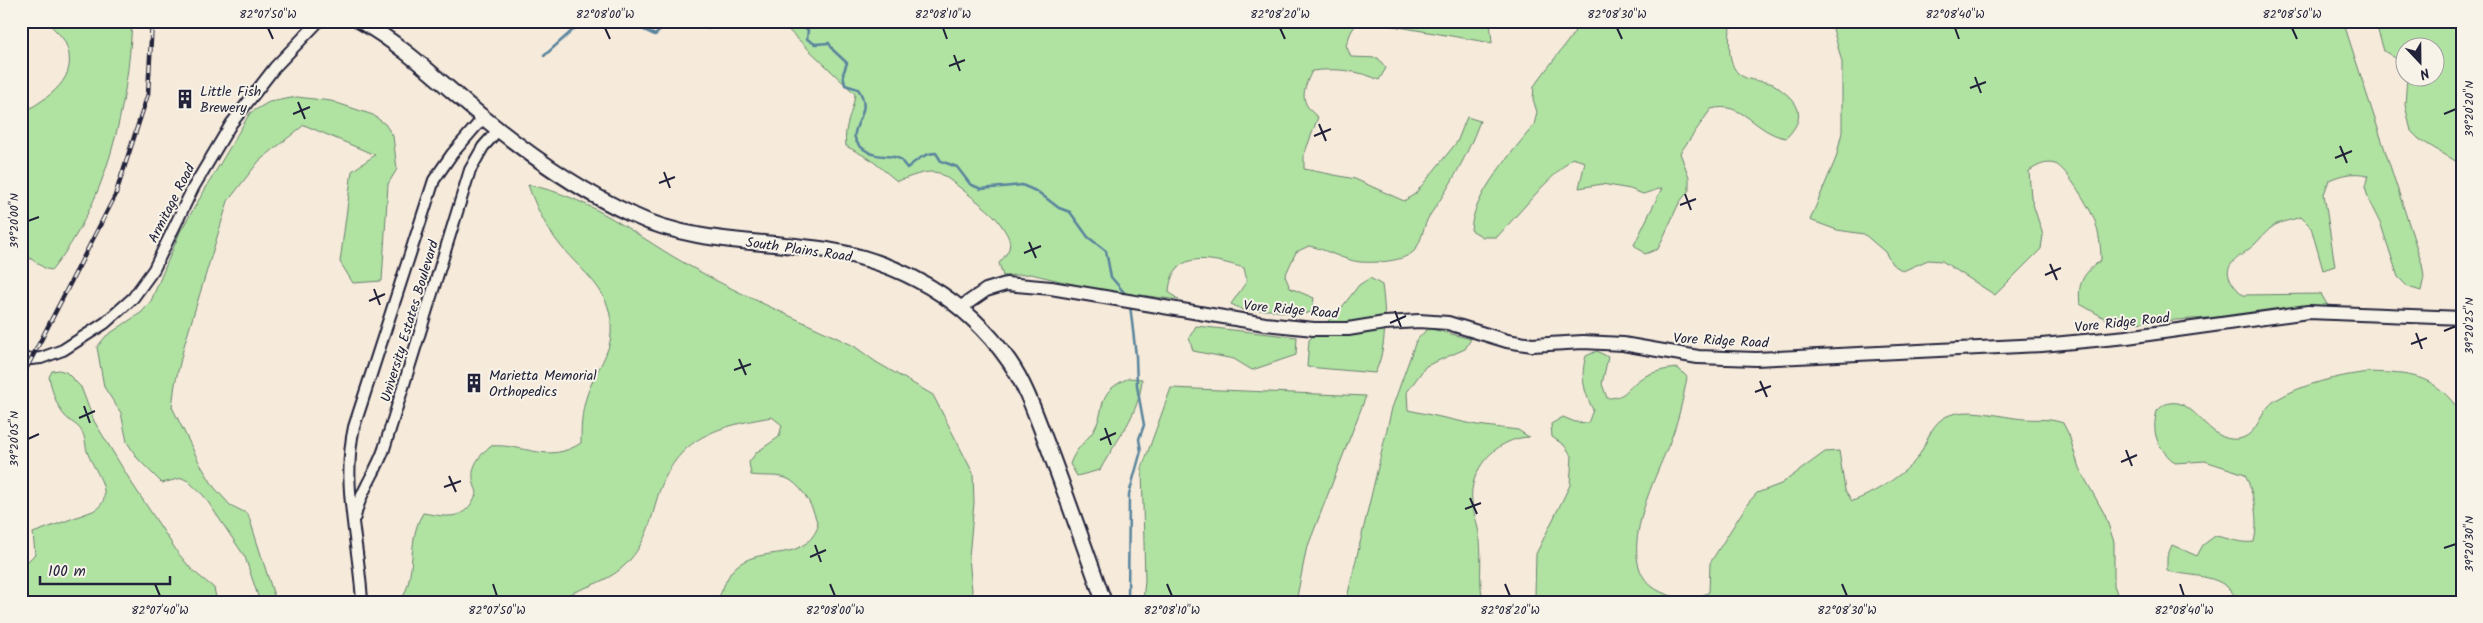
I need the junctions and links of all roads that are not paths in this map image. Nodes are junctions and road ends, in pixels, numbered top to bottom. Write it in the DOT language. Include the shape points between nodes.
graph roads {
  1 [pos="320,21"];
  2 [pos="360,21"];
  3 [pos="483,118"];
  4 [pos="498,130"];
  5 [pos="960,308"];
  6 [pos="2462,318"];
  7 [pos="21,360"];
  8 [pos="354,525"];
  9 [pos="362,602"];
  10 [pos="1104,602"];
  1 -- 7 [label="street, Armitage Road" via="275,67 231,124 192,188 154,269 133,298 106,323 63,350 42,358"];
  2 -- 3 [label="main road, South Plains Road" via="402,49"];
  3 -- 4 [label="main road, South Plains Road"];
  3 -- 8 [label="street, University Estates Boulevard" via="434,180 366,389 349,457"];
  4 -- 5 [label="main road, South Plains Road" via="597,196 647,221 705,236 857,256 928,284"];
  4 -- 8 [label="street, University Estates Boulevard" via="483,146 470,170 388,437 379,463 360,497"];
  5 -- 6 [label="street, Vore Ridge Road" via="986,290 1006,284 1051,288 1265,324 1314,329 1348,329 1419,320 1448,323 1532,345 1623,344 1698,357 1756,359 2042,345 2145,335 2308,312"];
  5 -- 10 [label="main road, South Plains Road" via="989,335 1010,363 1030,400"];
  8 -- 9 [label="street, University Estates Boulevard"];
}
